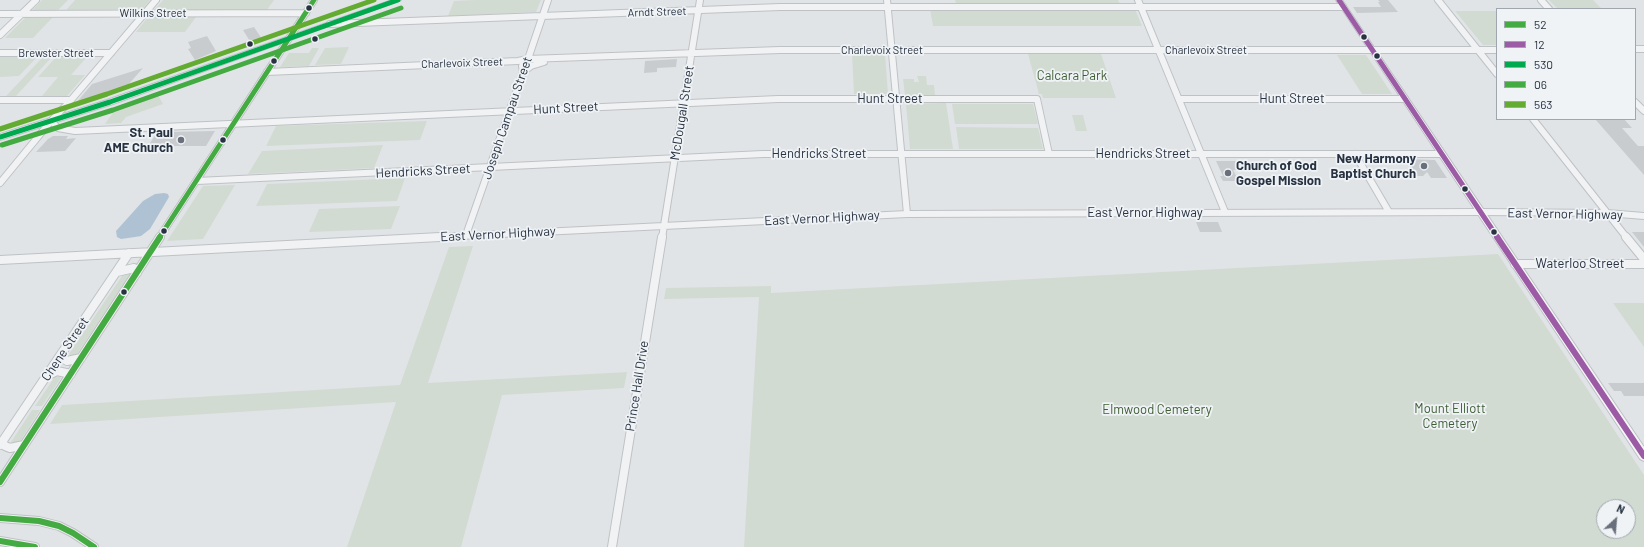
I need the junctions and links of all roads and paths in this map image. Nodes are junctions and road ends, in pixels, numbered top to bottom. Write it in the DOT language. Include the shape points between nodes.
graph roads {
  1 [pos="36,0"];
  2 [pos="156,0"];
  3 [pos="314,0"];
  4 [pos="398,0"];
  5 [pos="548,0"];
  6 [pos="700,0"];
  7 [pos="1138,0"];
  8 [pos="1339,0"];
  9 [pos="1438,0"];
  10 [pos="1541,0"];
  11 [pos="887,3"];
  12 [pos="1141,6"];
  13 [pos="1343,6"];
  14 [pos="1548,8"];
  15 [pos="698,10"];
  16 [pos="306,13"];
  17 [pos="0,14"];
  18 [pos="22,14"];
  19 [pos="145,14"];
  20 [pos="543,16"];
  21 [pos="330,24"];
  22 [pos="0,35"];
  23 [pos="289,38"];
  24 [pos="892,50"];
  25 [pos="1159,50"];
  26 [pos="1372,50"];
  27 [pos="1478,50"];
  28 [pos="1496,50"];
  29 [pos="0,53"];
  30 [pos="111,53"];
  31 [pos="691,54"];
  32 [pos="528,59"];
  33 [pos="559,59"];
  34 [pos="267,72"];
  35 [pos="523,72"];
  36 [pos="1496,73"];
  37 [pos="896,99"];
  38 [pos="1179,99"];
  39 [pos="1405,99"];
  40 [pos="0,100"];
  41 [pos="71,100"];
  42 [pos="684,103"];
  43 [pos="1636,103"];
  44 [pos="510,111"];
  45 [pos="1644,111"];
  46 [pos="1534,120"];
  47 [pos="51,121"];
  48 [pos="235,123"];
  49 [pos="0,137"];
  50 [pos="901,154"];
  51 [pos="1050,154"];
  52 [pos="1201,154"];
  53 [pos="1355,154"];
  54 [pos="1441,154"];
  55 [pos="675,159"];
  56 [pos="490,168"];
  57 [pos="197,181"];
  58 [pos="0,183"];
  59 [pos="1225,212"];
  60 [pos="1389,212"];
  61 [pos="1481,212"];
  62 [pos="1608,213"];
  63 [pos="907,214"];
  64 [pos="1644,216"];
  65 [pos="664,225"];
  66 [pos="466,236"];
  67 [pos="151,252"];
  68 [pos="129,253"];
  69 [pos="1644,259"];
  70 [pos="0,260"];
  71 [pos="1516,264"];
  72 [pos="1644,264"];
  73 [pos="116,273"];
  74 [pos="137,273"];
  75 [pos="60,357"];
  76 [pos="81,358"];
  77 [pos="71,374"];
  78 [pos="48,376"];
  79 [pos="1,444"];
  80 [pos="24,445"];
  81 [pos="1644,456"];
  82 [pos="0,482"];
  83 [pos="1,519"];
  84 [pos="0,541"];
  85 [pos="35,547"];
  86 [pos="94,547"];
  87 [pos="612,547"];
  1 -- 18 [label="street"];
  2 -- 19 [label="street"];
  3 -- 16 [label="street, Chene Street"];
  4 -- 21 [label="main road"];
  5 -- 20 [label="street, Joseph Campau Street"];
  6 -- 15 [label="street, McDougall Street"];
  7 -- 12 [label="street"];
  8 -- 13 [label="main road"];
  9 -- 27 [label="street"];
  10 -- 14 [label="street"];
  11 -- 12 [label="street, Arndt Street"];
  11 -- 15 [label="street, Arndt Street"];
  11 -- 24 [label="street"];
  12 -- 13 [label="street, Arndt Street"];
  12 -- 25 [label="street"];
  13 -- 26 [label="main road"];
  15 -- 20 [label="street, Arndt Street"];
  15 -- 31 [label="street, McDougall Street"];
  16 -- 19 [label="street, Wilkins Street"];
  16 -- 23 [label="street, Chene Street"];
  17 -- 18 [label="street, Wilkins Street"];
  18 -- 19 [label="street, Wilkins Street"];
  18 -- 22 [label="street"];
  19 -- 30 [label="street"];
  20 -- 21 [label="street, Arndt Street"];
  20 -- 32 [label="street, Joseph Campau Street"];
  21 -- 23 [label="main road"];
  23 -- 34 [label="street, Chene Street"];
  23 -- 47 [label="main road"];
  24 -- 25 [label="street, Charlevoix Street"];
  24 -- 31 [label="street, Charlevoix Street"];
  24 -- 37 [label="street"];
  25 -- 26 [label="street, Charlevoix Street"];
  25 -- 38 [label="street"];
  26 -- 27 [label="street, Charlevoix Street"];
  26 -- 39 [label="main road"];
  27 -- 28 [label="street, Charlevoix Street"];
  27 -- 36 [label="street"];
  29 -- 30 [label="street, Brewster Street"];
  30 -- 41 [label="street"];
  31 -- 33 [label="street, Charlevoix Street"];
  31 -- 42 [label="street, McDougall Street"];
  32 -- 33 [label="street, Charlevoix Street"];
  32 -- 34 [label="street, Charlevoix Street"];
  32 -- 35 [label="street, Joseph Campau Street" via="522,66"];
  33 -- 35 [label="street" via="534,64"];
  34 -- 48 [label="street, Chene Street"];
  35 -- 44 [label="street, Joseph Campau Street"];
  37 -- 42 [label="street, Hunt Street" via="778,99"];
  37 -- 50 [label="street"];
  37 -- 51 [label="street, Hunt Street" via="1037,99"];
  38 -- 39 [label="street, Hunt Street"];
  38 -- 52 [label="street"];
  39 -- 54 [label="main road"];
  40 -- 41 [label="street"];
  41 -- 47 [label="street"];
  42 -- 44 [label="street, Hunt Street"];
  42 -- 55 [label="street, McDougall Street"];
  43 -- 45 [label="street"];
  44 -- 48 [label="street, Hunt Street"];
  44 -- 56 [label="street, Joseph Campau Street"];
  46 -- 62 [label="street"];
  47 -- 48 [label="street, Hunt Street" via="58,128 75,131"];
  47 -- 49 [label="main road"];
  47 -- 58 [label="street"];
  48 -- 57 [label="street, Chene Street"];
  50 -- 51 [label="street, Hendricks Street"];
  50 -- 55 [label="street, Hendricks Street" via="763,154"];
  50 -- 63 [label="street"];
  51 -- 52 [label="street, Hendricks Street"];
  52 -- 53 [label="street, Hendricks Street"];
  52 -- 59 [label="street"];
  53 -- 54 [label="street, Hendricks Street"];
  53 -- 60 [label="street"];
  54 -- 61 [label="main road"];
  55 -- 56 [label="street, Hendricks Street"];
  55 -- 65 [label="street, McDougall Street"];
  56 -- 57 [label="street, Hendricks Street"];
  56 -- 66 [label="street, Joseph Campau Street"];
  57 -- 67 [label="street, Chene Street"];
  59 -- 60 [label="street, East Vernor Highway"];
  59 -- 63 [label="street, East Vernor Highway"];
  60 -- 61 [label="street, East Vernor Highway"];
  61 -- 62 [label="street, East Vernor Highway"];
  61 -- 71 [label="main road"];
  62 -- 64 [label="street, East Vernor Highway"];
  62 -- 69 [label="street"];
  63 -- 65 [label="street, East Vernor Highway"];
  65 -- 66 [label="street, East Vernor Highway"];
  65 -- 87 [label="street, Prince Hall Drive"];
  66 -- 67 [label="street, East Vernor Highway"];
  67 -- 68 [label="street, East Vernor Highway"];
  67 -- 74 [label="street, Chene Street"];
  68 -- 70 [label="street, East Vernor Highway"];
  68 -- 73 [label="street, Chene Street"];
  71 -- 72 [label="street, Waterloo Street"];
  71 -- 81 [label="main road"];
  73 -- 74 [label="street" via="134,268"];
  73 -- 75 [label="street, Chene Street"];
  74 -- 76 [label="street, Chene Street"];
  75 -- 76 [label="street" via="67,361"];
  75 -- 78 [label="street, Chene Street"];
  76 -- 77 [label="street, Chene Street"];
  77 -- 78 [label="street" via="62,370"];
  77 -- 80 [label="street, Chene Street"];
  78 -- 79 [label="street, Chene Street"];
  79 -- 80 [label="street" via="10,448"];
  80 -- 82 [label="street, Chene Street"];
  83 -- 86 [label="street" via="39,521 59,526"];
  84 -- 85 [label="street"];
}
